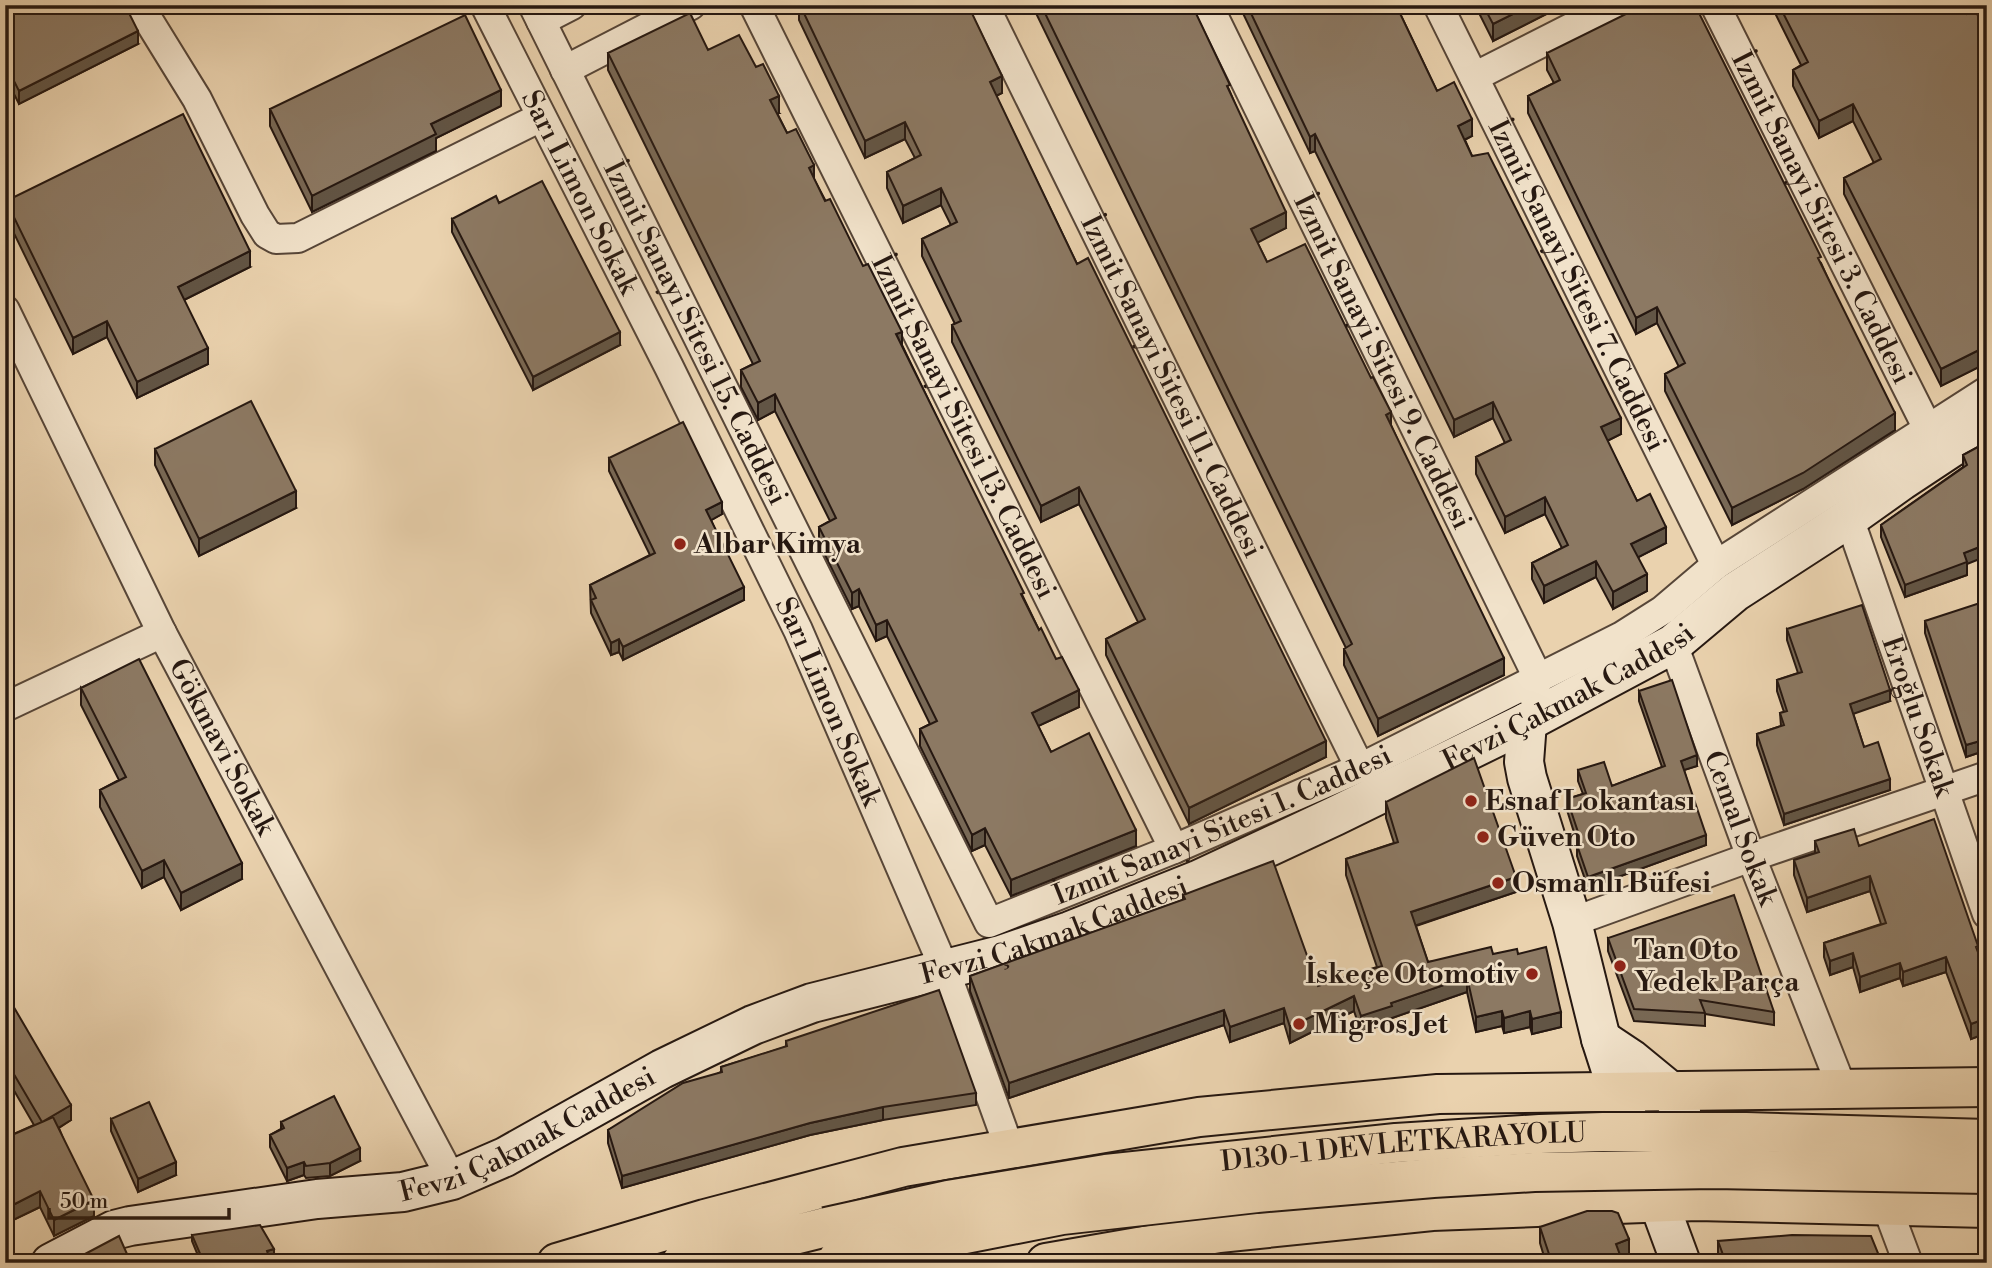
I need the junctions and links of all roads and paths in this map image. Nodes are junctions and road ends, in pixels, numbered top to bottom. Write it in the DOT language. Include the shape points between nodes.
graph roads {
  1 [pos="139,5"];
  2 [pos="485,5"];
  3 [pos="572,5"];
  4 [pos="691,5"];
  5 [pos="754,5"];
  6 [pos="984,5"];
  7 [pos="1208,5"];
  8 [pos="1438,5"];
  9 [pos="1616,5"];
  10 [pos="1715,5"];
  11 [pos="537,13"];
  12 [pos="565,70"];
  13 [pos="1474,77"];
  14 [pos="541,117"];
  15 [pos="5,310"];
  16 [pos="1987,391"];
  17 [pos="1987,424"];
  18 [pos="1928,429"];
  19 [pos="1849,518"];
  20 [pos="1716,565"];
  21 [pos="162,633"];
  22 [pos="1673,644"];
  23 [pos="1538,678"];
  24 [pos="5,707"];
  25 [pos="1527,722"];
  26 [pos="1360,768"];
  27 [pos="1987,776"];
  28 [pos="1943,791"];
  29 [pos="1174,849"];
  30 [pos="1751,857"];
  31 [pos="1987,914"];
  32 [pos="1572,922"];
  33 [pos="989,923"];
  34 [pos="945,970"];
  35 [pos="1601,1039"];
  36 [pos="1987,1087"];
  37 [pos="1842,1088"];
  38 [pos="1670,1091"];
  39 [pos="1618,1092"];
  40 [pos="1987,1139"];
  41 [pos="1010,1150"];
  42 [pos="1987,1174"];
  43 [pos="452,1180"];
  44 [pos="1697,1201"];
  45 [pos="1605,1203"];
  46 [pos="1658,1203"];
  47 [pos="1887,1207"];
  48 [pos="1987,1208"];
  49 [pos="828,1250"];
  50 [pos="51,1263"];
  51 [pos="557,1263"];
  52 [pos="681,1263"];
  53 [pos="1046,1263"];
  54 [pos="1670,1263"];
  55 [pos="1681,1263"];
  56 [pos="1692,1263"];
  57 [pos="1908,1263"];
  1 -- 14 [label="street" via="197,99 255,215 276,240 298,238"];
  2 -- 14 [label="street, Sarı Limon Sokak"];
  3 -- 11 [label="street"];
  4 -- 12 [label="street"];
  5 -- 29 [label="street, İzmit Sanayi Sitesi 13. Caddesi"];
  6 -- 26 [label="street, İzmit Sanayi Sitesi 11. Caddesi"];
  7 -- 23 [label="street, İzmit Sanayi Sitesi 9. Caddesi"];
  8 -- 13 [label="street, İzmit Sanayi Sitesi 7. Caddesi"];
  9 -- 13 [label="street"];
  10 -- 18 [label="street, İzmit Sanayi Sitesi 3. Caddesi"];
  11 -- 12 [label="street, İzmit Sanayi Sitesi 15. Caddesi"];
  12 -- 33 [label="street, İzmit Sanayi Sitesi 15. Caddesi"];
  13 -- 20 [label="street, İzmit Sanayi Sitesi 7. Caddesi"];
  14 -- 34 [label="street, Sarı Limon Sokak" via="798,630"];
  15 -- 21 [label="street, Gökmavi Sokak"];
  16 -- 18 [label="street, İzmit Sanayi Sitesi 1. Caddesi"];
  17 -- 19 [label="street, Fevzi Çakmak Caddesi"];
  18 -- 20 [label="street, İzmit Sanayi Sitesi 1. Caddesi"];
  19 -- 22 [label="street, Fevzi Çakmak Caddesi" via="1723,601"];
  19 -- 28 [label="street, Eroğlu Sokak"];
  20 -- 23 [label="street, İzmit Sanayi Sitesi 1. Caddesi" via="1646,622"];
  21 -- 24 [label="street"];
  21 -- 43 [label="street, Gökmavi Sokak"];
  22 -- 25 [label="street, Fevzi Çakmak Caddesi"];
  22 -- 30 [label="street, Cemal Sokak"];
  23 -- 25 [label="street"];
  23 -- 26 [label="street, İzmit Sanayi Sitesi 1. Caddesi"];
  25 -- 32 [label="street" via="1527,778"];
  25 -- 34 [label="street, Fevzi Çakmak Caddesi" via="1198,880 1070,931"];
  26 -- 29 [label="street, İzmit Sanayi Sitesi 1. Caddesi"];
  27 -- 28 [label="street"];
  28 -- 30 [label="street"];
  28 -- 31 [label="street, Eroğlu Sokak"];
  29 -- 33 [label="street, İzmit Sanayi Sitesi 1. Caddesi"];
  30 -- 32 [label="street"];
  30 -- 37 [label="street, Cemal Sokak"];
  32 -- 35 [label="street"];
  34 -- 41 [label="street, Sarı Limon Sokak"];
  34 -- 43 [label="street, Fevzi Çakmak Caddesi" via="812,1003 753,1025 662,1069 505,1157"];
  35 -- 38 [label="street"];
  35 -- 39 [label="street"];
  36 -- 37 [label="highway"];
  37 -- 38 [label="highway"];
  38 -- 39 [label="highway"];
  38 -- 44 [label="street" via="1694,1141"];
  39 -- 41 [label="highway" via="1438,1094 1199,1117"];
  39 -- 46 [label="street"];
  40 -- 49 [label="highway, D130-1 DEVLETKARAYOLU, bridge" via="1603,1132 1396,1143 1107,1174 948,1200"];
  41 -- 51 [label="highway" via="849,1180"];
  42 -- 49 [label="highway, D130-1 DEVLETKARAYOLU, bridge" via="1714,1169 1421,1179 1062,1215"];
  43 -- 50 [label="street, Fevzi Çakmak Caddesi" via="403,1192 317,1199 130,1226"];
  44 -- 46 [label="highway"];
  44 -- 47 [label="highway"];
  44 -- 56 [label="street" via="1689,1240"];
  45 -- 46 [label="highway"];
  45 -- 53 [label="highway" via="1432,1211 1219,1233"];
  45 -- 54 [label="street" via="1627,1214"];
  46 -- 55 [label="street"];
  47 -- 48 [label="highway"];
  47 -- 57 [label="street"];
  49 -- 52 [label="highway"];
}
